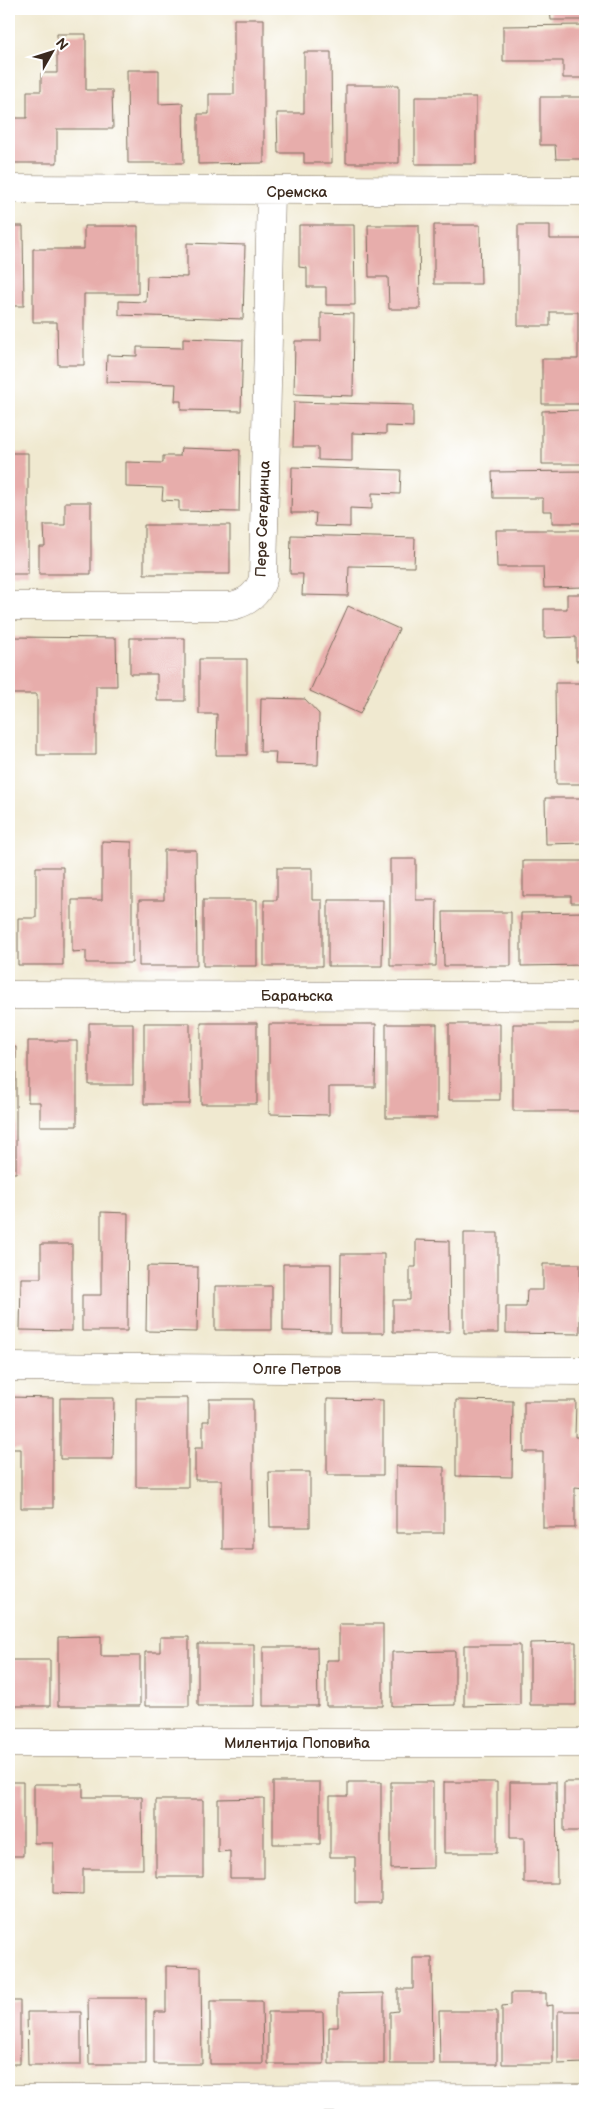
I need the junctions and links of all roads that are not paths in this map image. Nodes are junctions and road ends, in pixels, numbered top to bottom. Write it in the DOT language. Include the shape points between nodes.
graph roads {
  1 [pos="9,190"];
  2 [pos="585,191"];
  3 [pos="271,192"];
  4 [pos="9,606"];
  5 [pos="9,995"];
  6 [pos="585,996"];
  7 [pos="9,1367"];
  8 [pos="585,1370"];
  9 [pos="9,1743"];
  10 [pos="585,1743"];
  11 [pos="585,2098"];
  12 [pos="9,2099"];
  1 -- 3 [label="street, Сремска"];
  2 -- 3 [label="street, Сремска"];
  3 -- 4 [label="street, Пере Сегединца" via="263,579 260,588 253,597 232,606"];
  5 -- 6 [label="street, Барањска"];
  7 -- 8 [label="street, Олге Петров"];
  9 -- 10 [label="street, Милентија Поповића"];
  11 -- 12 [label="street"];
}
